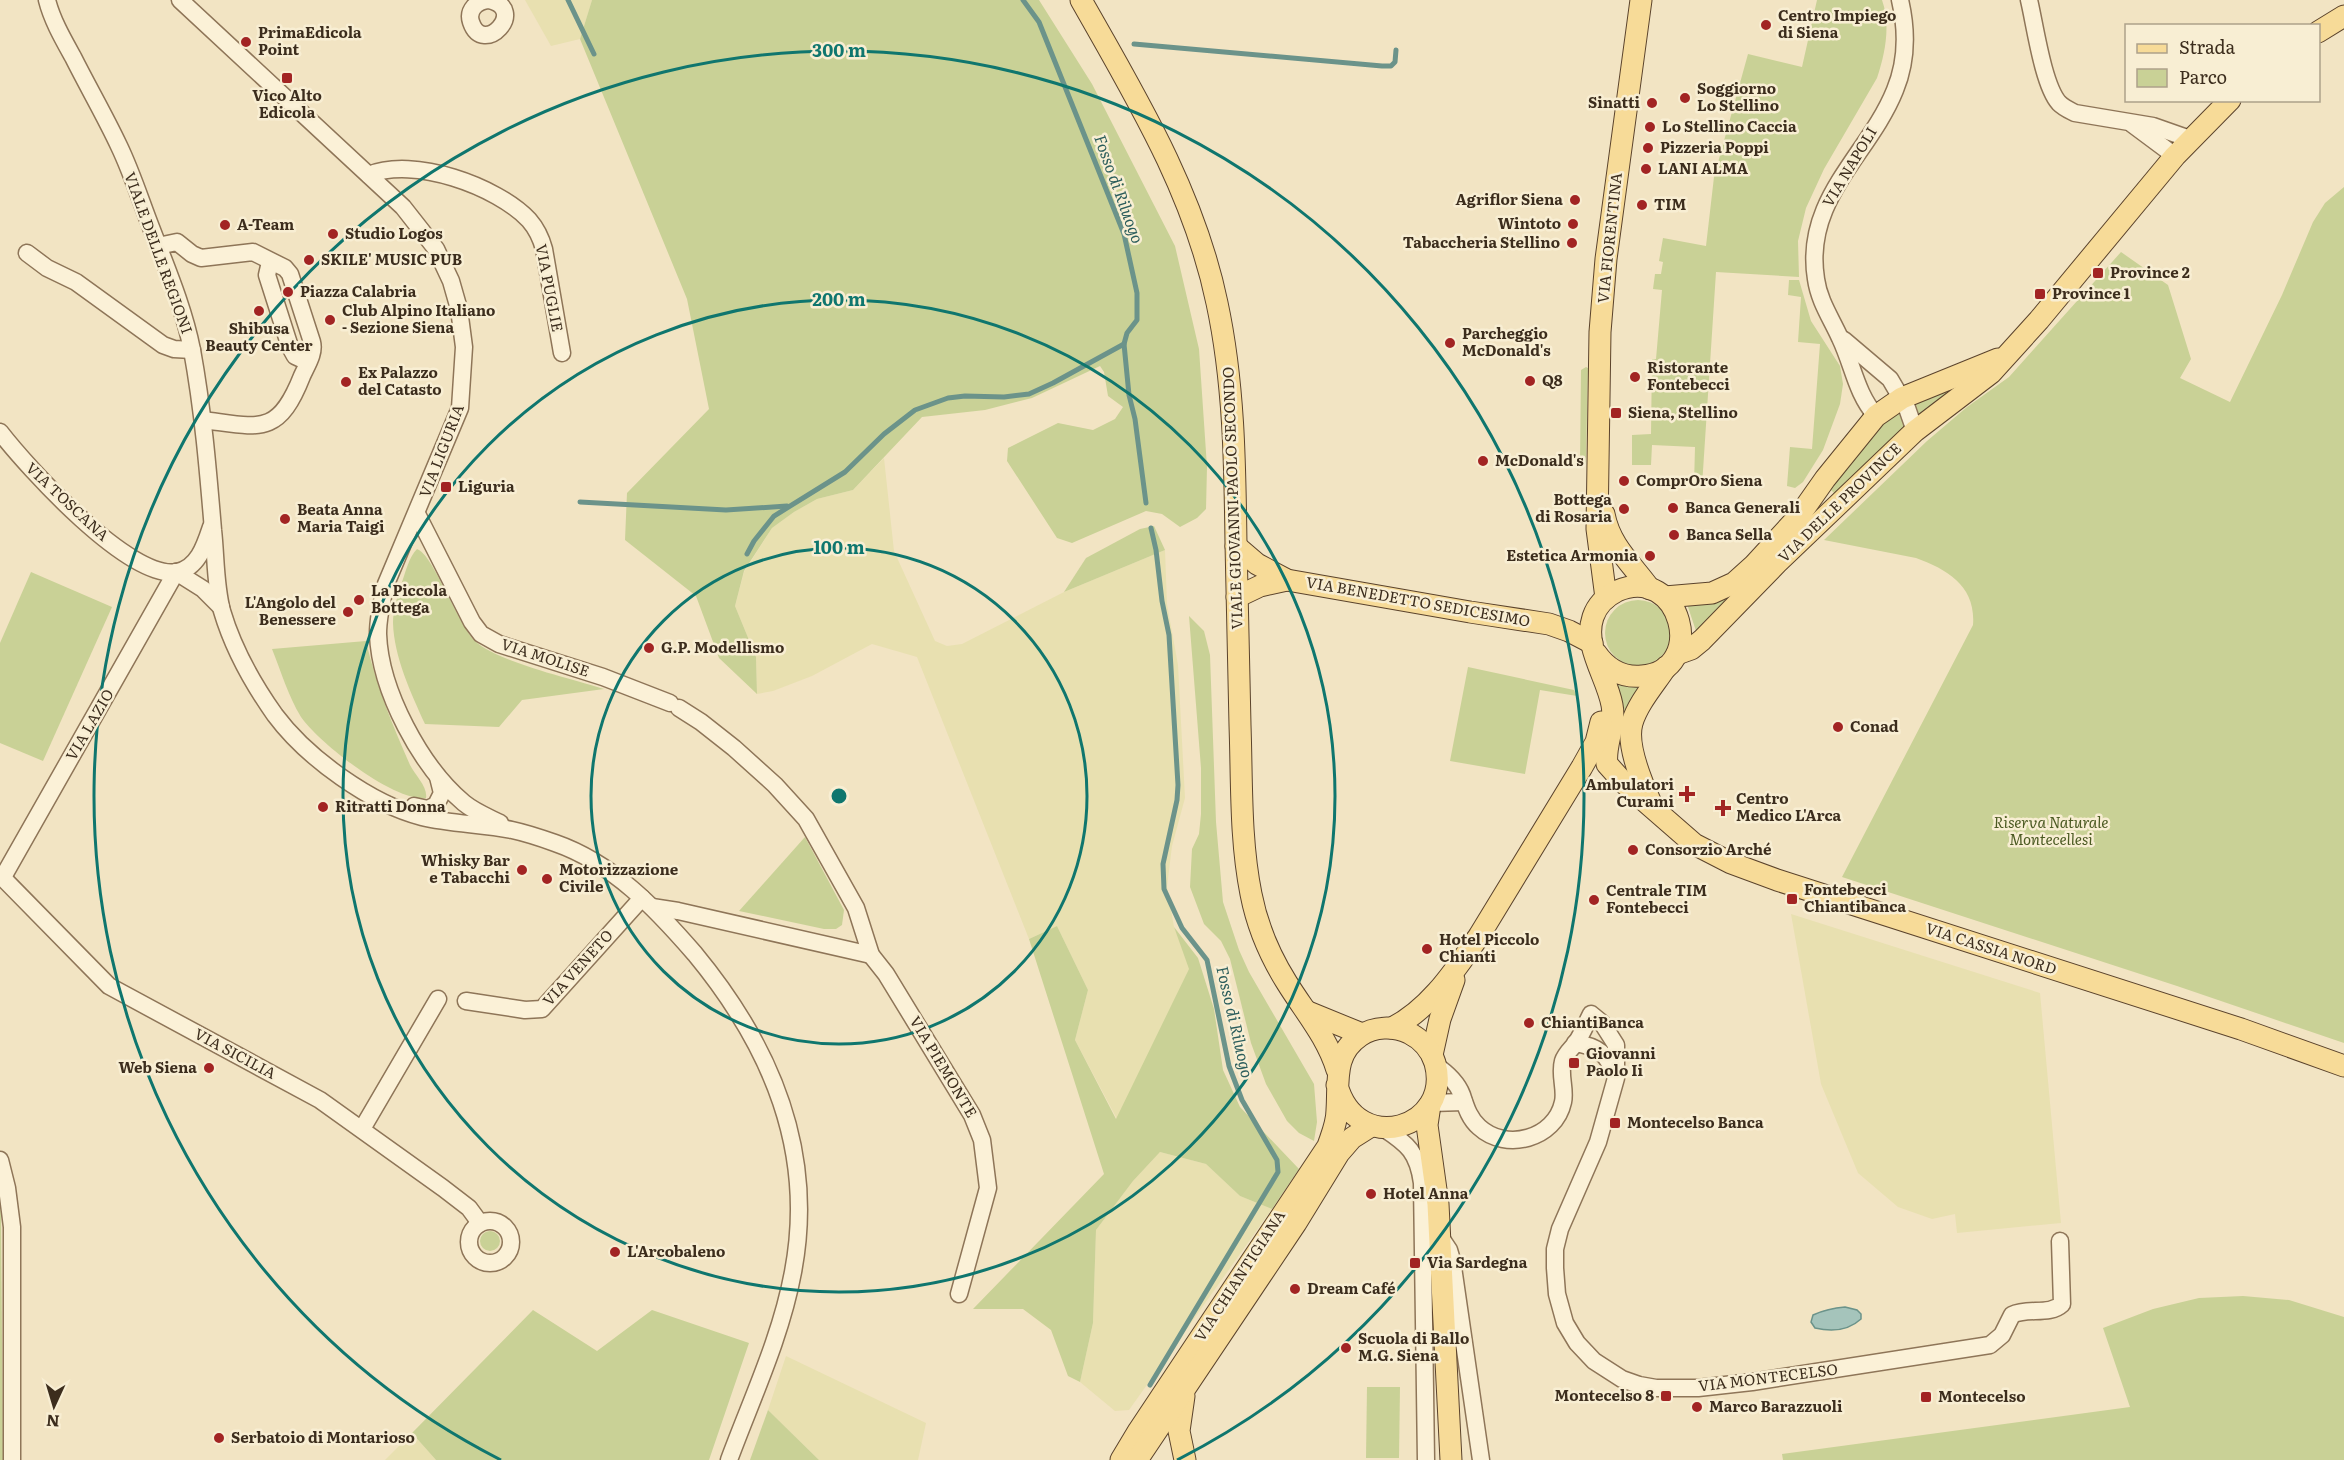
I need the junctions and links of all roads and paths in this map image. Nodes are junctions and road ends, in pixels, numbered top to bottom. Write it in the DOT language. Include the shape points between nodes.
graph roads {
  1 [pos="46,0"];
  2 [pos="180,0"];
  3 [pos="1081,0"];
  4 [pos="1641,0"];
  5 [pos="1900,0"];
  6 [pos="2029,0"];
  7 [pos="2344,16"];
  8 [pos="2320,31"];
  9 [pos="2228,102"];
  10 [pos="2129,122"];
  11 [pos="2190,139"];
  12 [pos="2175,156"];
  13 [pos="369,175"];
  14 [pos="158,246"];
  15 [pos="27,253"];
  16 [pos="270,262"];
  17 [pos="1839,335"];
  18 [pos="192,351"];
  19 [pos="561,352"];
  20 [pos="2007,356"];
  21 [pos="308,362"];
  22 [pos="1890,379"];
  23 [pos="1933,385"];
  24 [pos="1902,398"];
  25 [pos="1876,416"];
  26 [pos="203,420"];
  27 [pos="1915,431"];
  28 [pos="0,432"];
  29 [pos="1599,477"];
  30 [pos="417,514"];
  31 [pos="213,523"];
  32 [pos="1236,546"];
  33 [pos="177,572"];
  34 [pos="1287,580"];
  35 [pos="1657,593"];
  36 [pos="1237,597"];
  37 [pos="1600,604"];
  38 [pos="221,608"];
  39 [pos="1549,624"];
  40 [pos="1594,648"];
  41 [pos="1673,658"];
  42 [pos="1601,674"];
  43 [pos="674,706"];
  44 [pos="1630,736"];
  45 [pos="1610,767"];
  46 [pos="438,777"];
  47 [pos="359,787"];
  48 [pos="1570,788"];
  49 [pos="1652,806"];
  50 [pos="515,830"];
  51 [pos="2,876"];
  52 [pos="647,902"];
  53 [pos="871,954"];
  54 [pos="1462,960"];
  55 [pos="438,999"];
  56 [pos="466,1001"];
  57 [pos="1308,1012"];
  58 [pos="1392,1028"];
  59 [pos="1362,1034"];
  60 [pos="1575,1043"];
  61 [pos="1434,1060"];
  62 [pos="2344,1065"];
  63 [pos="1337,1078"];
  64 [pos="1616,1078"];
  65 [pos="1464,1102"];
  66 [pos="1431,1104"];
  67 [pos="1377,1127"];
  68 [pos="362,1129"];
  69 [pos="0,1160"];
  70 [pos="480,1223"];
  71 [pos="1440,1237"];
  72 [pos="2060,1241"];
  73 [pos="959,1294"];
  74 [pos="1185,1389"];
  75 [pos="1136,1459"];
  76 [pos="12,1460"];
  77 [pos="729,1460"];
  78 [pos="1185,1460"];
  79 [pos="1426,1460"];
  80 [pos="1451,1460"];
  81 [pos="1481,1460"];
  1 -- 14 [label="street, VIALE DELLE REGIONI" via="119,145"];
  2 -- 13 [label="street, VIA LIGURIA"];
  3 -- 32 [label="main road, VIALE GIOVANNI PAOLO SECONDO" via="1169,159 1202,244 1226,351 1233,428"];
  4 -- 29 [label="main road, VIA FIORENTINA" via="1604,281"];
  5 -- 17 [label="street, VIA NAPOLI" via="1904,50 1896,89 1831,193 1818,230 1815,278"];
  6 -- 10 [label="street" via="2048,78 2058,102 2075,112"];
  7 -- 8 [label="main road"];
  9 -- 11 [label="main road, VIA DELLE PROVINCE"];
  10 -- 11 [label="street"];
  10 -- 12 [label="street"];
  11 -- 12 [label="main road, VIA DELLE PROVINCE"];
  12 -- 20 [label="main road, VIA DELLE PROVINCE"];
  13 -- 19 [label="street, VIA PUGLIE" via="399,168 446,176 494,194 528,219 544,249"];
  13 -- 30 [label="street, VIA LIGURIA" via="414,219 436,249 451,281 460,318 464,356 460,408"];
  14 -- 16 [label="street" via="177,242 192,254 207,258 253,252"];
  14 -- 18 [label="street, VIALE DELLE REGIONI"];
  15 -- 18 [label="street" via="76,282 162,345"];
  16 -- 21 [label="street" via="267,275 290,347 295,356"];
  16 -- 21 [label="street" via="290,274 313,345"];
  17 -- 22 [label="street, VIA NAPOLI"];
  17 -- 25 [label="street, VIA NAPOLI" via="1860,393"];
  18 -- 26 [label="street, VIALE DELLE REGIONI"];
  20 -- 23 [label="main road, VIA DELLE PROVINCE"];
  20 -- 27 [label="main road, VIA DELLE PROVINCE" via="1985,378"];
  21 -- 26 [label="street" via="291,400 272,422 250,426"];
  22 -- 23 [label="street"];
  22 -- 24 [label="street, VIA NAPOLI"];
  23 -- 24 [label="main road, VIA DELLE PROVINCE"];
  24 -- 25 [label="main road, VIA DELLE PROVINCE"];
  24 -- 27 [label="street, VIA NAPOLI"];
  25 -- 35 [label="main road, VIA DELLE PROVINCE" via="1803,512 1741,578 1712,593"];
  26 -- 31 [label="street, VIALE DELLE REGIONI"];
  27 -- 41 [label="main road, VIA DELLE PROVINCE" via="1707,635"];
  28 -- 33 [label="street, VIA TOSCANA" via="55,494 100,535 139,562"];
  29 -- 35 [label="main road, VIA FIORENTINA" via="1609,532"];
  29 -- 37 [label="main road, VIA FIORENTINA"];
  30 -- 43 [label="street, VIA MOLISE" via="472,622 486,637"];
  30 -- 46 [label="street, VIA LIGURIA" via="386,584 378,637 398,711"];
  31 -- 33 [label="street, VIALE DELLE REGIONI" via="196,560"];
  31 -- 38 [label="street, VIALE DELLE REGIONI"];
  32 -- 34 [label="main road, VIA BENEDETTO SEDICESIMO" via="1257,564"];
  32 -- 36 [label="main road, VIALE GIOVANNI PAOLO SECONDO"];
  33 -- 38 [label="street, VIALE DELLE REGIONI" via="203,589"];
  33 -- 51 [label="street, VIA LAZIO"];
  34 -- 36 [label="main road, VIA BENEDETTO SEDICESIMO" via="1260,586"];
  34 -- 39 [label="main road, VIA BENEDETTO SEDICESIMO"];
  35 -- 37 [label="main road" via="1631,587"];
  35 -- 41 [label="main road, VIA FIORENTINA" via="1671,603 1679,619 1681,638"];
  36 -- 57 [label="main road, VIALE GIOVANNI PAOLO SECONDO" via="1243,821 1251,896 1269,950"];
  37 -- 39 [label="main road, VIA BENEDETTO SEDICESIMO" via="1567,621"];
  37 -- 40 [label="main road, VIA FIORENTINA" via="1590,630"];
  38 -- 47 [label="street, VIALE DELLE REGIONI" via="240,657 278,718 308,751"];
  39 -- 40 [label="main road, VIA BENEDETTO SEDICESIMO" via="1569,631"];
  40 -- 41 [label="main road" via="1609,668 1628,676 1646,676"];
  40 -- 42 [label="main road, VIA FIORENTINA"];
  41 -- 44 [label="main road" via="1635,716"];
  42 -- 45 [label="main road, VIA FIORENTINA" via="1613,711 1606,757"];
  42 -- 48 [label="main road, VIA FIORENTINA" via="1598,735"];
  43 -- 53 [label="street, VIA PIEMONTE" via="711,728 775,785 806,819 856,908"];
  44 -- 45 [label="main road"];
  44 -- 49 [label="main road, VIA CASSIA NORD"];
  45 -- 48 [label="main road"];
  45 -- 49 [label="main road, VIA CASSIA NORD"];
  46 -- 47 [label="street" via="440,800 428,809"];
  46 -- 50 [label="street, VIA LIGURIA" via="467,805"];
  47 -- 50 [label="street, VIALE DELLE REGIONI" via="382,802 421,816"];
  48 -- 54 [label="main road"];
  49 -- 62 [label="main road, VIA CASSIA NORD" via="1694,844 1741,867"];
  50 -- 52 [label="street, VIALE DELLE REGIONI" via="580,854"];
  51 -- 68 [label="street, VIA SICILIA" via="109,986 303,1090"];
  52 -- 53 [label="street"];
  52 -- 56 [label="street, VIA VENETO" via="542,1009"];
  52 -- 77 [label="street, VIALE DELLE REGIONI" via="714,979 755,1040 779,1094 794,1158 798,1219 793,1272 776,1336"];
  53 -- 73 [label="street, VIA PIEMONTE" via="965,1101 982,1140 988,1188"];
  54 -- 58 [label="main road" via="1421,1009"];
  54 -- 61 [label="main road" via="1443,1008"];
  55 -- 68 [label="street"];
  57 -- 59 [label="main road"];
  57 -- 63 [label="main road, VIALE GIOVANNI PAOLO SECONDO" via="1329,1048"];
  58 -- 59 [label="main road"];
  58 -- 61 [label="main road" via="1415,1036"];
  59 -- 63 [label="main road, VIA CHIANTIGIANA" via="1346,1050"];
  60 -- 64 [label="street" via="1606,1055"];
  60 -- 64 [label="street, VIA MONTECELSO" via="1591,1014 1616,1045"];
  60 -- 65 [label="street" via="1563,1062 1562,1108 1552,1124 1539,1134 1516,1140 1490,1136 1474,1122"];
  61 -- 65 [label="street" via="1459,1088"];
  61 -- 66 [label="main road" via="1437,1082"];
  63 -- 67 [label="main road" via="1348,1110"];
  63 -- 75 [label="main road, VIA CHIANTIGIANA" via="1336,1122 1328,1146 1139,1430"];
  64 -- 72 [label="street, VIA MONTECELSO" via="1601,1133 1560,1229 1555,1278 1563,1316 1572,1336 1594,1361 1627,1382 1656,1388 1719,1386 1990,1345 2002,1335 2012,1316 2055,1310 2062,1304"];
  65 -- 66 [label="street"];
  66 -- 67 [label="main road, VIA CHIANTIGIANA" via="1415,1120 1400,1127"];
  66 -- 71 [label="main road" via="1427,1125"];
  67 -- 74 [label="main road, VIA CHIANTIGIANA" via="1352,1138 1339,1153"];
  67 -- 79 [label="street" via="1405,1143 1415,1155 1422,1183"];
  68 -- 70 [label="street, VIA SICILIA" via="457,1198"];
  69 -- 76 [label="street" via="12,1227"];
  71 -- 80 [label="main road"];
  71 -- 81 [label="street" via="1452,1260"];
  74 -- 75 [label="main road, VIA CHIANTIGIANA"];
  74 -- 78 [label="main road" via="1179,1423"];
}
